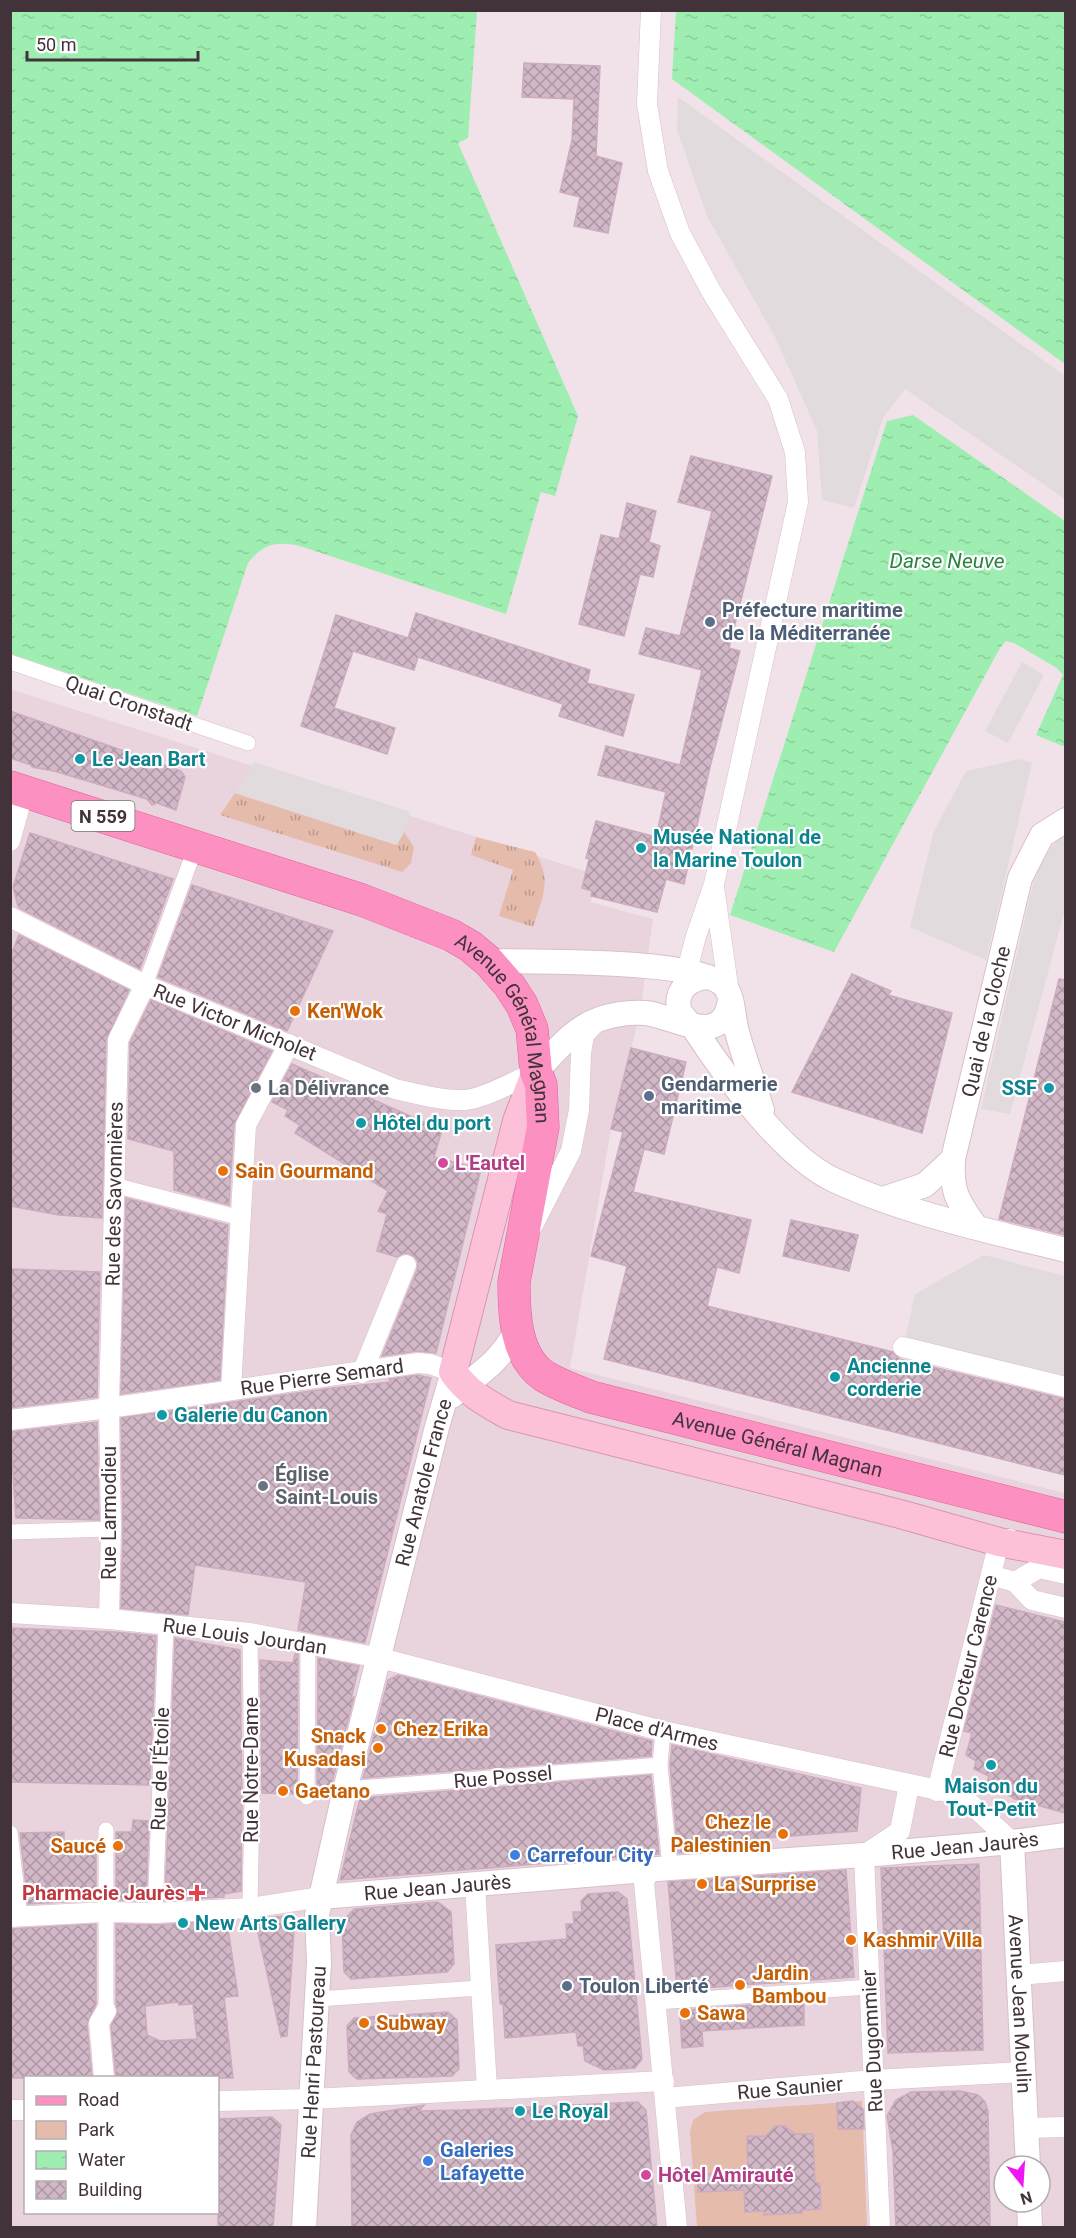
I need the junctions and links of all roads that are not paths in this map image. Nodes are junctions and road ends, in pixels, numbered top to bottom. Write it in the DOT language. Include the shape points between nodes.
graph roads {
  1 [pos="651,10"];
  2 [pos="10,662"];
  3 [pos="248,743"];
  4 [pos="17,789"];
  5 [pos="1065,820"];
  6 [pos="10,841"];
  7 [pos="195,846"];
  8 [pos="714,884"];
  9 [pos="10,916"];
  10 [pos="488,961"];
  11 [pos="692,980"];
  12 [pos="145,985"];
  13 [pos="730,1000"];
  14 [pos="598,1020"];
  15 [pos="692,1025"];
  16 [pos="289,1044"];
  17 [pos="536,1072"];
  18 [pos="766,1121"];
  19 [pos="953,1159"];
  20 [pos="114,1185"];
  21 [pos="883,1199"];
  22 [pos="241,1218"];
  23 [pos="976,1227"];
  24 [pos="1065,1250"];
  25 [pos="520,1251"];
  26 [pos="406,1265"];
  27 [pos="517,1330"];
  28 [pos="903,1347"];
  29 [pos="362,1372"];
  30 [pos="454,1387"];
  31 [pos="1065,1387"];
  32 [pos="231,1389"];
  33 [pos="109,1408"];
  34 [pos="10,1420"];
  35 [pos="1065,1517"];
  36 [pos="111,1528"];
  37 [pos="10,1532"];
  38 [pos="999,1542"];
  39 [pos="1065,1542"];
  40 [pos="1065,1555"];
  41 [pos="1065,1574"];
  42 [pos="991,1575"];
  43 [pos="1015,1582"];
  44 [pos="1065,1608"];
  45 [pos="10,1613"];
  46 [pos="109,1618"];
  47 [pos="166,1624"];
  48 [pos="250,1633"];
  49 [pos="308,1645"];
  50 [pos="380,1658"];
  51 [pos="663,1731"];
  52 [pos="660,1765"];
  53 [pos="909,1785"];
  54 [pos="346,1789"];
  55 [pos="937,1791"];
  56 [pos="307,1797"];
  57 [pos="106,1830"];
  58 [pos="10,1833"];
  59 [pos="1065,1835"];
  60 [pos="1012,1842"];
  61 [pos="864,1855"];
  62 [pos="660,1869"];
  63 [pos="475,1884"];
  64 [pos="321,1897"];
  65 [pos="250,1908"];
  66 [pos="105,1912"];
  67 [pos="155,1913"];
  68 [pos="15,1917"];
  69 [pos="1065,1971"];
  70 [pos="1019,1976"];
  71 [pos="869,1987"];
  72 [pos="480,1988"];
  73 [pos="317,1999"];
  74 [pos="656,2002"];
  75 [pos="106,2011"];
  76 [pos="1024,2072"];
  77 [pos="104,2076"];
  78 [pos="874,2080"];
  79 [pos="487,2089"];
  80 [pos="664,2089"];
  81 [pos="310,2099"];
  82 [pos="219,2101"];
  83 [pos="1065,2127"];
  84 [pos="1027,2128"];
  85 [pos="1028,2154"];
  86 [pos="304,2228"];
  87 [pos="677,2228"];
  88 [pos="880,2228"];
  1 -- 8 [label="street" via="647,104 658,171 680,233 778,399 795,452 798,502"];
  2 -- 3 [label="street, Quai Cronstadt"];
  4 -- 6 [label="street"];
  4 -- 7 [label="main road, N 559"];
  5 -- 19 [label="street, Quai de la Cloche" via="1042,835 1020,878"];
  7 -- 10 [label="main road, Avenue Général Magnan" via="362,900 451,935"];
  7 -- 12 [label="street"];
  8 -- 11 [label="street" via="696,936"];
  8 -- 13 [label="street"];
  9 -- 12 [label="street, Rue Victor Micholet"];
  10 -- 11 [label="street" via="592,962 645,967"];
  10 -- 17 [label="main road, Avenue Général Magnan" via="522,1005 532,1029"];
  11 -- 13 [label="street" via="719,981"];
  11 -- 15 [label="street" via="678,1002 684,1019"];
  12 -- 16 [label="street, Rue Victor Micholet"];
  12 -- 20 [label="street, Rue des Savonnières" via="118,1040"];
  13 -- 15 [label="street" via="723,1021 713,1027"];
  13 -- 18 [label="street"];
  14 -- 15 [label="street" via="640,1013"];
  14 -- 17 [label="street" via="577,1029"];
  14 -- 25 [label="street" via="584,1035 580,1053 579,1110 571,1151"];
  15 -- 18 [label="street" via="720,1068"];
  16 -- 17 [label="street, Rue Victor Micholet" via="395,1089 431,1097 466,1100"];
  16 -- 22 [label="street" via="246,1125"];
  17 -- 25 [label="main road, Avenue Général Magnan" via="541,1085 543,1127"];
  17 -- 30 [label="main road, Rue Anatole France" via="517,1121"];
  18 -- 21 [label="street" via="794,1153 832,1179"];
  19 -- 21 [label="street" via="925,1185"];
  19 -- 23 [label="street, Quai de la Cloche" via="952,1182 960,1206"];
  20 -- 22 [label="street"];
  20 -- 33 [label="street, Rue des Savonnières"];
  21 -- 23 [label="street"];
  22 -- 32 [label="street"];
  23 -- 24 [label="street"];
  25 -- 27 [label="main road, Avenue Général Magnan" via="514,1282"];
  26 -- 29 [label="street"];
  27 -- 30 [label="street" via="506,1350 487,1370"];
  27 -- 35 [label="main road, Avenue Général Magnan" via="530,1364 543,1375 591,1397"];
  28 -- 31 [label="street"];
  29 -- 30 [label="street, Rue Pierre Semard" via="430,1364"];
  29 -- 32 [label="street, Rue Pierre Semard"];
  30 -- 38 [label="main road, Avenue Général Magnan" via="508,1415"];
  30 -- 50 [label="street, Rue Anatole France"];
  32 -- 33 [label="street, Rue Pierre Semard"];
  33 -- 34 [label="street, Rue Pierre Semard"];
  33 -- 36 [label="street, Rue Larmodieu"];
  36 -- 37 [label="street"];
  36 -- 46 [label="street, Rue Larmodieu"];
  38 -- 39 [label="street, Avenue Général Magnan" via="1024,1535"];
  38 -- 40 [label="main road, Avenue Général Magnan"];
  38 -- 42 [label="street, Rue Docteur Carence"];
  41 -- 43 [label="street" via="1039,1568"];
  42 -- 43 [label="street"];
  42 -- 55 [label="street, Rue Docteur Carence"];
  43 -- 44 [label="street" via="1032,1600"];
  45 -- 46 [label="street, Rue Louis Jourdan"];
  46 -- 47 [label="street, Rue Louis Jourdan"];
  47 -- 48 [label="street, Rue Louis Jourdan"];
  47 -- 67 [label="street, Rue de l'Étoile"];
  48 -- 49 [label="street, Rue Louis Jourdan"];
  48 -- 65 [label="street, Rue Notre-Dame"];
  49 -- 50 [label="street, Rue Louis Jourdan"];
  49 -- 56 [label="street"];
  50 -- 51 [label="street, Place d'Armes"];
  50 -- 54 [label="street, Rue Anatole France"];
  51 -- 52 [label="street"];
  51 -- 53 [label="street, Place d'Armes"];
  52 -- 54 [label="street, Rue Possel"];
  52 -- 62 [label="street"];
  53 -- 55 [label="street, Place d'Armes"];
  53 -- 61 [label="street, Rue Jean Jaurès" via="900,1831"];
  54 -- 64 [label="street, Rue Anatole France"];
  55 -- 60 [label="street, Place d'Armes" via="961,1795"];
  57 -- 66 [label="street"];
  58 -- 68 [label="street"];
  59 -- 60 [label="street, Rue Jean Jaurès"];
  60 -- 61 [label="street, Rue Jean Jaurès"];
  60 -- 70 [label="street, Avenue Jean Moulin"];
  61 -- 62 [label="street, Rue Jean Jaurès"];
  61 -- 71 [label="street, Rue Dugommier"];
  62 -- 63 [label="street, Rue Jean Jaurès"];
  62 -- 74 [label="street" via="644,1884"];
  63 -- 64 [label="street, Rue Jean Jaurès"];
  63 -- 72 [label="street"];
  64 -- 65 [label="street, Rue Jean Jaurès"];
  64 -- 73 [label="street, Rue Henri Pastoureau" via="317,1915"];
  65 -- 67 [label="street, Rue Jean Jaurès"];
  66 -- 67 [label="street, Rue Jean Jaurès"];
  66 -- 68 [label="street, Rue Jean Jaurès"];
  66 -- 75 [label="street"];
  69 -- 70 [label="street"];
  70 -- 76 [label="street, Avenue Jean Moulin"];
  71 -- 74 [label="street"];
  71 -- 78 [label="street, Rue Dugommier"];
  72 -- 73 [label="street"];
  72 -- 79 [label="street"];
  73 -- 81 [label="street, Rue Henri Pastoureau"];
  74 -- 80 [label="street"];
  75 -- 77 [label="street" via="99,2023"];
  76 -- 78 [label="street, Rue Saunier"];
  76 -- 84 [label="street, Avenue Jean Moulin"];
  78 -- 80 [label="street, Rue Saunier"];
  78 -- 88 [label="street, Rue Dugommier"];
  79 -- 80 [label="street, Rue Saunier"];
  79 -- 81 [label="street, Rue Saunier"];
  80 -- 87 [label="street"];
  81 -- 82 [label="street, Rue Saunier"];
  81 -- 86 [label="street, Rue Henri Pastoureau"];
  83 -- 84 [label="street"];
  84 -- 85 [label="street, Avenue Jean Moulin"];
}
